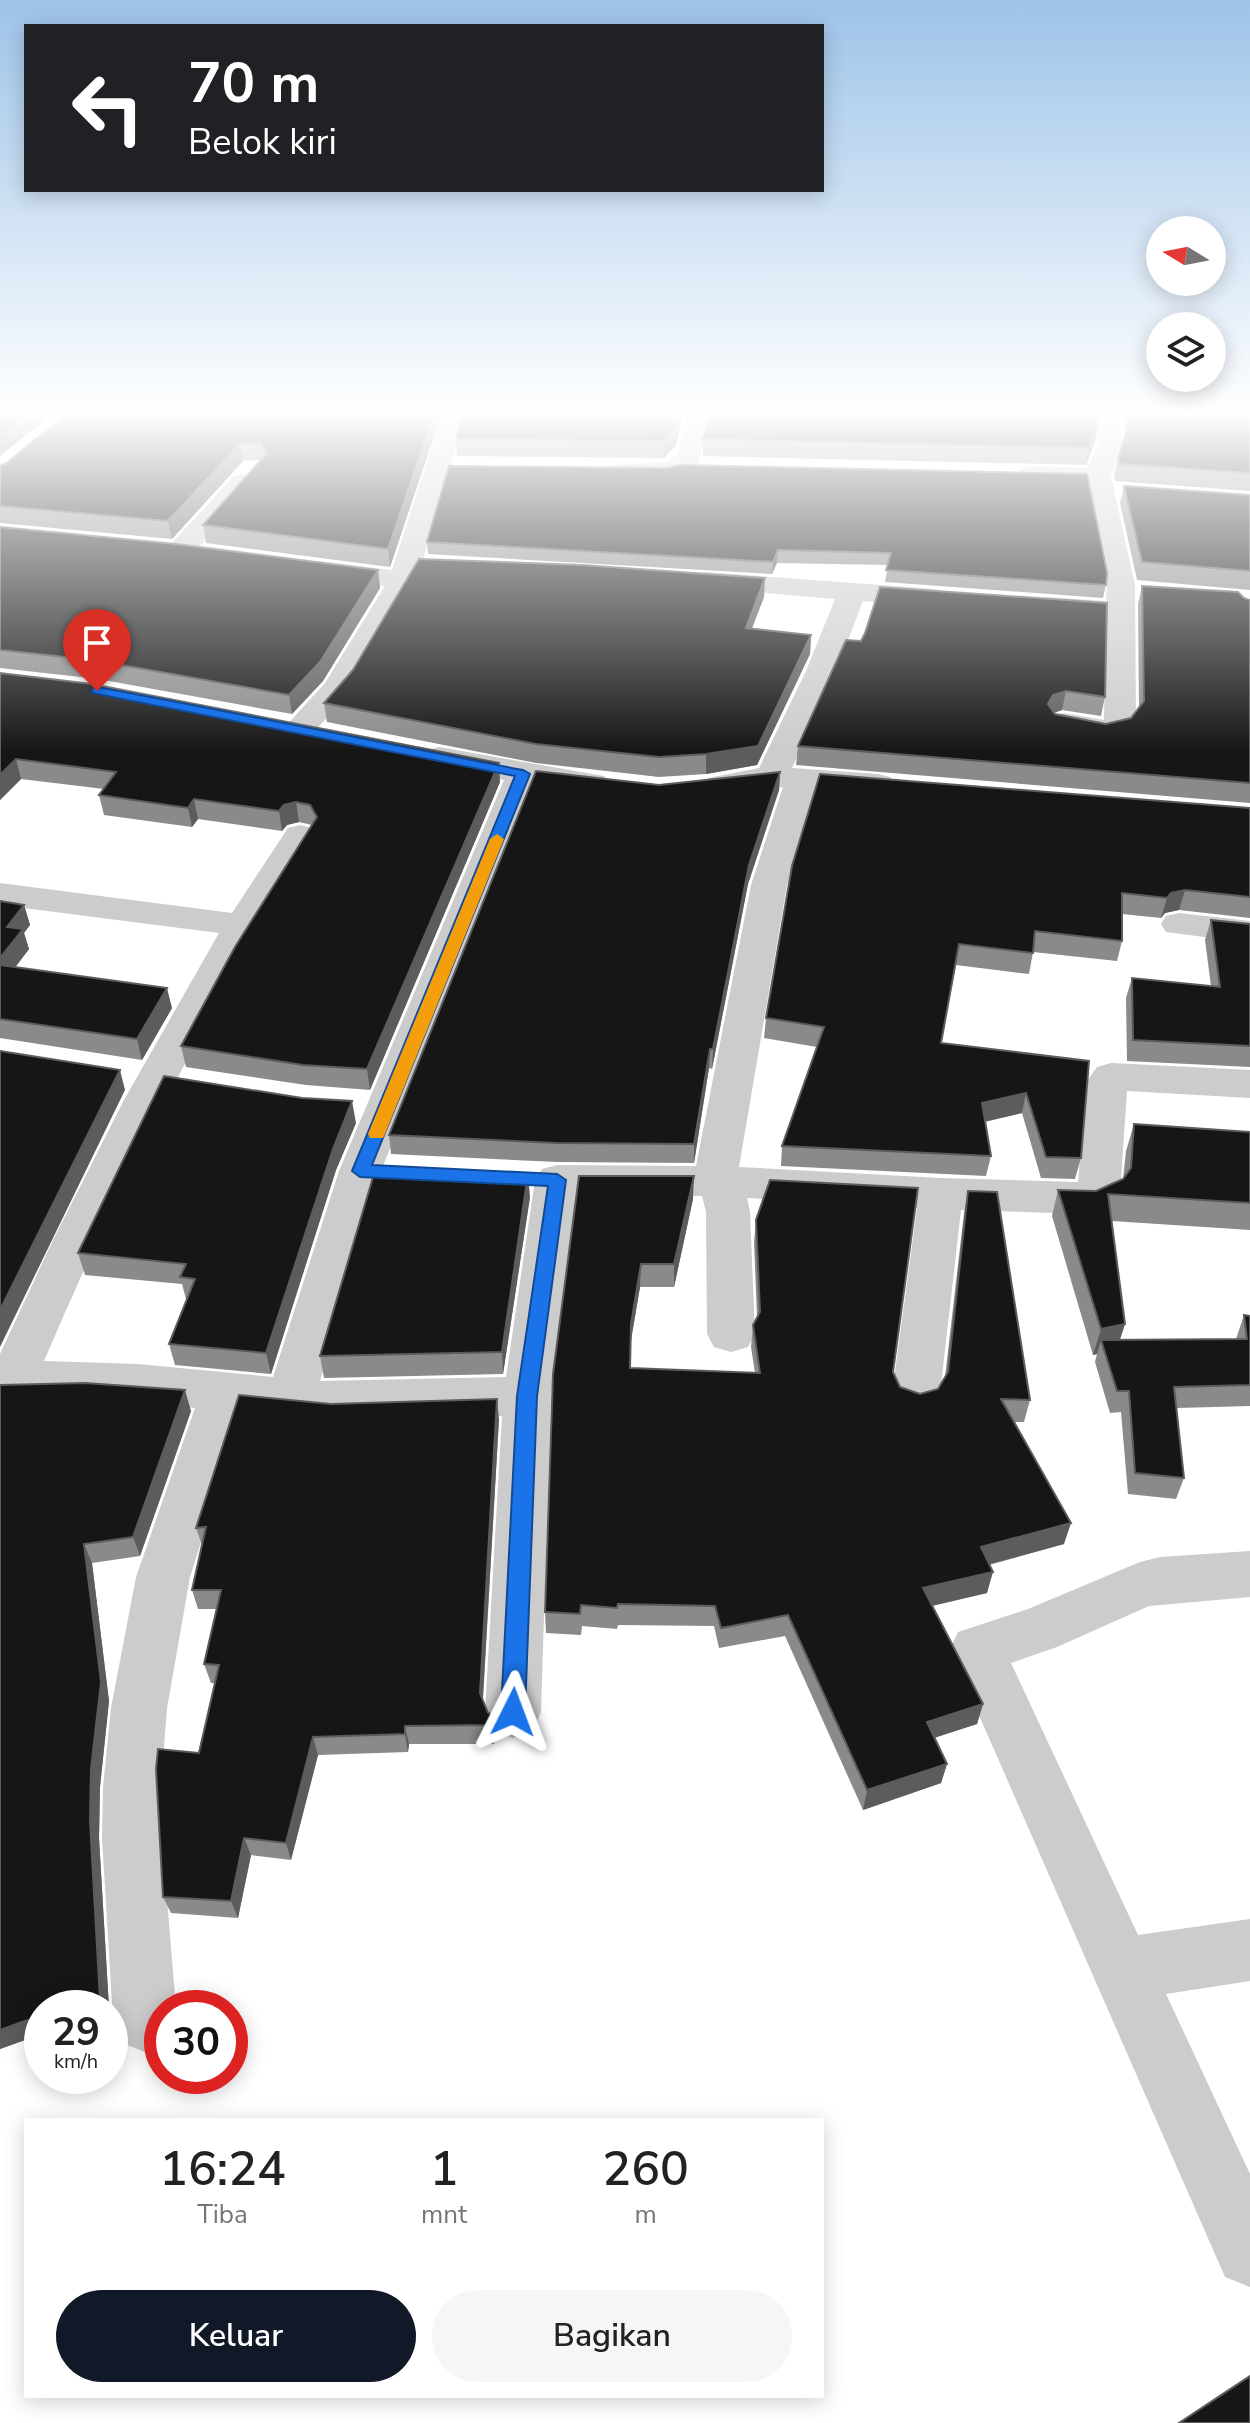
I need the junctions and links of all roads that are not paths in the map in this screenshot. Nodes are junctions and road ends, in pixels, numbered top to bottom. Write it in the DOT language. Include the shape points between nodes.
graph roads {
  1 [pos="203,525"];
  2 [pos="419,525"];
  3 [pos="1111,525"];
  4 [pos="150,548"];
  5 [pos="180,551"];
  6 [pos="210,555"];
  7 [pos="299,566"];
  8 [pos="439,567"];
  9 [pos="405,572"];
  10 [pos="678,579"];
  11 [pos="853,591"];
  12 [pos="1130,599"];
  13 [pos="963,600"];
  14 [pos="1026,604"];
  15 [pos="1063,723"];
  16 [pos="332,738"];
  17 [pos="410,751"];
  18 [pos="523,774"];
  19 [pos="788,777"];
  20 [pos="628,787"];
  21 [pos="914,787"];
  22 [pos="695,788"];
  23 [pos="300,835"];
  24 [pos="0,894"];
  25 [pos="1179,924"];
  26 [pos="242,925"];
  27 [pos="1250,932"];
  28 [pos="140,1078"];
  29 [pos="1250,1084"];
  30 [pos="200,1087"];
  31 [pos="360,1171"];
  32 [pos="406,1173"];
  33 [pos="512,1178"];
  34 [pos="557,1180"];
  35 [pos="715,1181"];
  36 [pos="941,1194"];
  37 [pos="731,1334"];
  38 [pos="6,1378"];
  39 [pos="225,1390"];
  40 [pos="916,1394"];
  41 [pos="527,1396"];
  42 [pos="290,1399"];
  43 [pos="1250,1574"];
  44 [pos="513,1712"];
  45 [pos="1250,1950"];
  46 [pos="1121,1969"];
  47 [pos="144,2006"];
  48 [pos="1250,2252"];
  1 -- 5 [label="street"];
  2 -- 9 [label="street"];
  3 -- 12 [label="street"];
  4 -- 5 [label="street"];
  5 -- 6 [label="street"];
  7 -- 9 [label="street"];
  8 -- 9 [label="street"];
  9 -- 16 [label="street" via="337,688 285,725"];
  10 -- 11 [label="street"];
  11 -- 13 [label="street"];
  11 -- 19 [label="street"];
  12 -- 14 [label="street"];
  12 -- 15 [label="street" via="1120,720 1102,730"];
  17 -- 18 [label="street"];
  18 -- 20 [label="street"];
  18 -- 31 [label="street" via="367,1106"];
  19 -- 21 [label="street"];
  19 -- 22 [label="street"];
  19 -- 35 [label="street"];
  23 -- 26 [label="street"];
  24 -- 26 [label="street"];
  25 -- 27 [label="street"];
  26 -- 28 [label="street"];
  28 -- 30 [label="street"];
  28 -- 38 [label="street" via="85,1215"];
  29 -- 36 [label="street" via="1111,1077 1098,1194"];
  31 -- 32 [label="street"];
  31 -- 42 [label="street"];
  33 -- 34 [label="street"];
  34 -- 35 [label="street"];
  34 -- 41 [label="street"];
  35 -- 36 [label="street"];
  35 -- 37 [label="street" via="728,1212"];
  36 -- 40 [label="street"];
  38 -- 39 [label="street"];
  39 -- 42 [label="street"];
  39 -- 47 [label="street" via="163,1577 139,1708 132,1838"];
  41 -- 42 [label="street"];
  41 -- 44 [label="street"];
  43 -- 46 [label="street" via="1140,1585 1038,1630 977,1649"];
  45 -- 46 [label="street"];
  46 -- 48 [label="street"];
}
